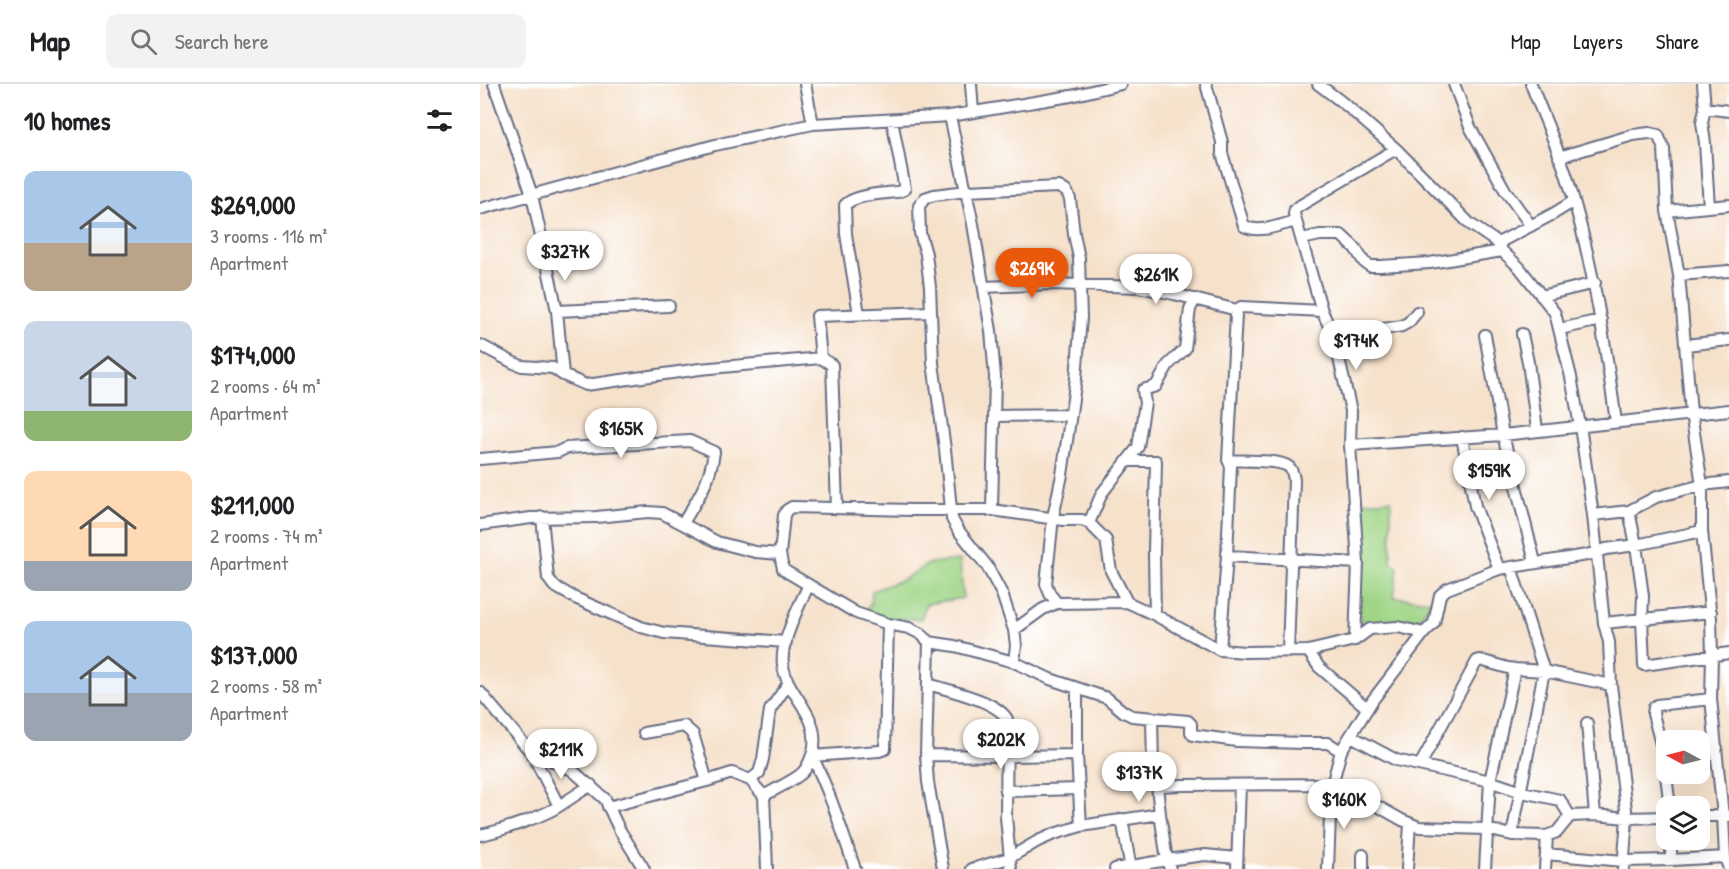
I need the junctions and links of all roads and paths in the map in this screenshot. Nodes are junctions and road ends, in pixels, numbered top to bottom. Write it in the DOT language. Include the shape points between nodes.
graph roads {
  1 [pos="494,84"];
  2 [pos="804,84"];
  3 [pos="970,84"];
  4 [pos="1206,84"];
  5 [pos="1318,84"];
  6 [pos="1454,84"];
  7 [pos="1531,84"];
  8 [pos="1703,84"];
  9 [pos="1115,85"];
  10 [pos="1705,108"];
  11 [pos="1729,111"];
  12 [pos="973,112"];
  13 [pos="950,116"];
  14 [pos="892,120"];
  15 [pos="813,124"];
  16 [pos="1396,149"];
  17 [pos="1558,157"];
  18 [pos="967,191"];
  19 [pos="532,195"];
  20 [pos="1574,201"];
  21 [pos="1729,206"];
  22 [pos="1709,207"];
  23 [pos="480,209"];
  24 [pos="1667,211"];
  25 [pos="1296,221"];
  26 [pos="1531,226"];
  27 [pos="1302,239"];
  28 [pos="1500,247"];
  29 [pos="1729,271"];
  30 [pos="1679,275"];
  31 [pos="1595,283"];
  32 [pos="1079,284"];
  33 [pos="984,287"];
  34 [pos="1541,296"];
  35 [pos="1195,299"];
  36 [pos="669,306"];
  37 [pos="1237,310"];
  38 [pos="557,311"];
  39 [pos="1322,311"];
  40 [pos="931,312"];
  41 [pos="1417,312"];
  42 [pos="859,314"];
  43 [pos="1601,320"];
  44 [pos="1560,329"];
  45 [pos="1522,334"];
  46 [pos="1485,335"];
  47 [pos="1334,337"];
  48 [pos="1729,340"];
  49 [pos="480,345"];
  50 [pos="1686,345"];
  51 [pos="821,358"];
  52 [pos="563,375"];
  53 [pos="1729,410"];
  54 [pos="1691,414"];
  55 [pos="1071,415"];
  56 [pos="995,416"];
  57 [pos="1616,422"];
  58 [pos="1580,426"];
  59 [pos="1537,430"];
  60 [pos="1503,435"];
  61 [pos="1462,437"];
  62 [pos="1350,445"];
  63 [pos="480,459"];
  64 [pos="1228,460"];
  65 [pos="1127,461"];
  66 [pos="1729,482"];
  67 [pos="1702,485"];
  68 [pos="837,508"];
  69 [pos="951,510"];
  70 [pos="992,510"];
  71 [pos="1629,511"];
  72 [pos="1593,516"];
  73 [pos="542,517"];
  74 [pos="1053,518"];
  75 [pos="683,523"];
  76 [pos="1089,523"];
  77 [pos="480,525"];
  78 [pos="1702,531"];
  79 [pos="1636,545"];
  80 [pos="1596,552"];
  81 [pos="780,554"];
  82 [pos="1227,556"];
  83 [pos="1291,560"];
  84 [pos="1535,562"];
  85 [pos="1358,563"];
  86 [pos="1511,567"];
  87 [pos="1499,569"];
  88 [pos="809,585"];
  89 [pos="1127,602"];
  90 [pos="1057,603"];
  91 [pos="1711,612"];
  92 [pos="1155,615"];
  93 [pos="1642,619"];
  94 [pos="1604,623"];
  95 [pos="888,624"];
  96 [pos="1014,630"];
  97 [pos="1424,633"];
  98 [pos="1355,640"];
  99 [pos="786,642"];
  100 [pos="929,642"];
  101 [pos="1220,650"];
  102 [pos="1308,651"];
  103 [pos="1288,652"];
  104 [pos="1729,653"];
  105 [pos="1712,655"];
  106 [pos="1014,662"];
  107 [pos="1515,669"];
  108 [pos="1544,671"];
  109 [pos="788,684"];
  110 [pos="928,684"];
  111 [pos="1611,685"];
  112 [pos="1077,688"];
  113 [pos="480,692"];
  114 [pos="1711,699"];
  115 [pos="1366,708"];
  116 [pos="1152,718"];
  117 [pos="1587,723"];
  118 [pos="1658,730"];
  119 [pos="644,733"];
  120 [pos="1351,736"];
  121 [pos="1710,748"];
  122 [pos="1717,748"];
  123 [pos="530,750"];
  124 [pos="1341,751"];
  125 [pos="926,755"];
  126 [pos="1077,755"];
  127 [pos="812,756"];
  128 [pos="1006,756"];
  129 [pos="1420,765"];
  130 [pos="750,780"];
  131 [pos="707,781"];
  132 [pos="1490,781"];
  133 [pos="591,785"];
  134 [pos="1240,785"];
  135 [pos="1157,786"];
  136 [pos="1331,787"];
  137 [pos="1079,789"];
  138 [pos="1005,791"];
  139 [pos="1522,792"];
  140 [pos="764,796"];
  141 [pos="559,806"];
  142 [pos="608,807"];
  143 [pos="1160,814"];
  144 [pos="1595,815"];
  145 [pos="1570,816"];
  146 [pos="1710,816"];
  147 [pos="1726,816"];
  148 [pos="1656,817"];
  149 [pos="1627,818"];
  150 [pos="1122,819"];
  151 [pos="1410,824"];
  152 [pos="1082,826"];
  153 [pos="1486,830"];
  154 [pos="480,835"];
  155 [pos="1512,835"];
  156 [pos="1547,836"];
  157 [pos="1671,850"];
  158 [pos="1546,854"];
  159 [pos="1363,855"];
  160 [pos="1671,860"];
  161 [pos="1010,863"];
  162 [pos="1237,863"];
  163 [pos="1169,864"];
  164 [pos="1727,864"];
  165 [pos="1623,865"];
  166 [pos="1131,867"];
  167 [pos="644,869"];
  168 [pos="767,869"];
  169 [pos="855,869"];
  170 [pos="943,869"];
  171 [pos="972,869"];
  172 [pos="1115,869"];
  173 [pos="1328,869"];
  174 [pos="1364,869"];
  175 [pos="1407,869"];
  176 [pos="1485,869"];
  177 [pos="1545,869"];
  1 -- 19 [label="street"];
  2 -- 15 [label="street"];
  3 -- 12 [label="street"];
  4 -- 25 [label="street" via="1244,225 1250,230"];
  5 -- 16 [label="street"];
  6 -- 26 [label="street" via="1470,127 1505,190"];
  7 -- 17 [label="street"];
  8 -- 10 [label="street"];
  9 -- 12 [label="street"];
  10 -- 11 [label="street"];
  10 -- 22 [label="street" via="1702,122"];
  12 -- 13 [label="street"];
  13 -- 14 [label="street"];
  13 -- 18 [label="street"];
  14 -- 15 [label="street"];
  14 -- 42 [label="street" via="905,189 849,200 845,205"];
  15 -- 19 [label="street" via="715,145"];
  16 -- 25 [label="street" via="1295,209"];
  16 -- 28 [label="street" via="1470,224"];
  17 -- 20 [label="street"];
  17 -- 24 [label="street" via="1633,135 1658,135 1664,148"];
  18 -- 32 [label="street" via="1050,186 1067,192 1079,258"];
  18 -- 33 [label="street"];
  18 -- 40 [label="street" via="934,195 919,206"];
  19 -- 23 [label="street"];
  19 -- 38 [label="street"];
  20 -- 26 [label="street"];
  20 -- 31 [label="street"];
  21 -- 22 [label="street"];
  22 -- 24 [label="street"];
  24 -- 30 [label="street"];
  25 -- 27 [label="street"];
  26 -- 28 [label="street"];
  27 -- 28 [label="street" via="1320,234 1341,235 1364,262 1380,267 1430,263"];
  27 -- 39 [label="street"];
  28 -- 34 [label="street"];
  29 -- 30 [label="street"];
  30 -- 50 [label="street"];
  31 -- 34 [label="street"];
  31 -- 43 [label="street"];
  32 -- 33 [label="street"];
  32 -- 35 [label="street" via="1138,287"];
  32 -- 55 [label="street" via="1081,318"];
  33 -- 56 [label="street" via="993,354"];
  34 -- 44 [label="street" via="1555,313"];
  35 -- 37 [label="street"];
  35 -- 65 [label="street" via="1185,349 1168,365 1156,386 1143,390 1139,443"];
  36 -- 38 [label="street"];
  37 -- 39 [label="street" via="1242,307"];
  37 -- 64 [label="street"];
  38 -- 52 [label="street"];
  39 -- 47 [label="street"];
  40 -- 42 [label="street"];
  40 -- 69 [label="street" via="933,363"];
  41 -- 47 [label="street" via="1402,326"];
  42 -- 51 [label="street" via="816,316"];
  43 -- 44 [label="street"];
  43 -- 57 [label="street"];
  44 -- 58 [label="street"];
  45 -- 59 [label="street"];
  46 -- 60 [label="street"];
  47 -- 62 [label="street" via="1351,411"];
  48 -- 50 [label="street"];
  49 -- 52 [label="street" via="522,366 547,366"];
  50 -- 54 [label="street"];
  51 -- 52 [label="street" via="586,385"];
  51 -- 68 [label="street" via="832,365"];
  53 -- 54 [label="street"];
  54 -- 57 [label="street"];
  54 -- 67 [label="street"];
  55 -- 56 [label="street"];
  55 -- 74 [label="street"];
  56 -- 70 [label="street"];
  57 -- 58 [label="street"];
  58 -- 59 [label="street"];
  58 -- 72 [label="street"];
  59 -- 60 [label="street"];
  60 -- 61 [label="street"];
  60 -- 84 [label="street"];
  61 -- 62 [label="street"];
  61 -- 87 [label="street" via="1475,506"];
  62 -- 85 [label="street"];
  63 -- 75 [label="street" via="566,448 690,441 714,452 706,484"];
  64 -- 82 [label="street" via="1231,466"];
  64 -- 83 [label="street" via="1275,462 1292,471"];
  65 -- 76 [label="street" via="1102,493"];
  65 -- 92 [label="street" via="1156,461"];
  66 -- 67 [label="street"];
  67 -- 71 [label="street" via="1656,497"];
  67 -- 78 [label="street"];
  68 -- 69 [label="street"];
  68 -- 81 [label="street" via="787,510"];
  69 -- 70 [label="street"];
  69 -- 96 [label="street" via="957,530 987,566 1002,594"];
  70 -- 74 [label="street"];
  71 -- 72 [label="street"];
  71 -- 79 [label="street"];
  72 -- 80 [label="street"];
  73 -- 75 [label="street" via="648,512 662,513"];
  73 -- 77 [label="street"];
  73 -- 99 [label="street" via="548,578 575,598 640,627 664,633"];
  74 -- 76 [label="street"];
  74 -- 90 [label="street" via="1046,584"];
  75 -- 81 [label="street" via="717,542"];
  76 -- 89 [label="street" via="1106,540 1111,571"];
  78 -- 79 [label="street"];
  78 -- 91 [label="street"];
  79 -- 80 [label="street"];
  79 -- 93 [label="street"];
  80 -- 84 [label="street"];
  80 -- 94 [label="street"];
  81 -- 88 [label="street" via="783,569"];
  82 -- 83 [label="street"];
  82 -- 101 [label="street"];
  83 -- 85 [label="street"];
  83 -- 103 [label="street"];
  84 -- 86 [label="street"];
  85 -- 98 [label="street"];
  86 -- 87 [label="street"];
  86 -- 108 [label="street"];
  87 -- 97 [label="street" via="1447,589 1440,595 1434,622"];
  88 -- 95 [label="street" via="856,613"];
  88 -- 99 [label="street"];
  89 -- 90 [label="street"];
  89 -- 92 [label="street"];
  90 -- 96 [label="street"];
  91 -- 93 [label="street"];
  91 -- 105 [label="street"];
  92 -- 101 [label="street"];
  93 -- 94 [label="street"];
  93 -- 105 [label="street" via="1644,665"];
  94 -- 111 [label="street"];
  95 -- 100 [label="street" via="909,628"];
  95 -- 127 [label="street" via="885,749"];
  96 -- 106 [label="street"];
  97 -- 98 [label="street" via="1388,627 1370,629"];
  97 -- 115 [label="street"];
  98 -- 102 [label="street"];
  99 -- 109 [label="street" via="782,654"];
  100 -- 106 [label="street"];
  100 -- 110 [label="street"];
  101 -- 103 [label="street"];
  102 -- 103 [label="street"];
  102 -- 115 [label="street" via="1319,667"];
  104 -- 105 [label="street"];
  105 -- 114 [label="street"];
  106 -- 112 [label="street"];
  107 -- 108 [label="street"];
  107 -- 129 [label="street" via="1477,661"];
  107 -- 132 [label="street"];
  108 -- 111 [label="street"];
  108 -- 139 [label="street"];
  109 -- 127 [label="street" via="812,721 816,739"];
  109 -- 130 [label="street" via="770,710 759,773"];
  110 -- 125 [label="street"];
  110 -- 128 [label="street" via="999,708 1007,719"];
  111 -- 149 [label="street"];
  112 -- 116 [label="street" via="1107,698 1132,716"];
  112 -- 126 [label="street"];
  113 -- 123 [label="street"];
  114 -- 118 [label="street" via="1657,705 1653,714"];
  114 -- 122 [label="street"];
  115 -- 120 [label="street"];
  116 -- 124 [label="street" via="1188,721 1193,735 1237,741 1328,743"];
  116 -- 135 [label="street"];
  117 -- 144 [label="street"];
  119 -- 131 [label="street" via="684,726 693,734"];
  120 -- 124 [label="street"];
  120 -- 129 [label="street" via="1396,760"];
  121 -- 122 [label="street"];
  122 -- 147 [label="street"];
  123 -- 133 [label="street" via="572,770"];
  123 -- 141 [label="street"];
  124 -- 136 [label="street"];
  125 -- 128 [label="street"];
  125 -- 170 [label="street"];
  126 -- 128 [label="street"];
  126 -- 137 [label="street"];
  127 -- 140 [label="street" via="803,773"];
  127 -- 169 [label="street"];
  128 -- 138 [label="street"];
  129 -- 132 [label="street"];
  130 -- 131 [label="street" via="732,773"];
  130 -- 140 [label="street"];
  131 -- 142 [label="street"];
  132 -- 139 [label="street"];
  132 -- 153 [label="street"];
  133 -- 141 [label="street"];
  133 -- 142 [label="street"];
  134 -- 135 [label="street"];
  134 -- 136 [label="street"];
  134 -- 162 [label="street"];
  135 -- 143 [label="street"];
  136 -- 151 [label="street" via="1363,798"];
  136 -- 173 [label="street"];
  137 -- 138 [label="street"];
  137 -- 152 [label="street"];
  138 -- 161 [label="street"];
  139 -- 145 [label="street" via="1560,800"];
  139 -- 155 [label="street"];
  140 -- 168 [label="street"];
  141 -- 154 [label="street"];
  142 -- 167 [label="street"];
  143 -- 150 [label="street"];
  143 -- 163 [label="street"];
  144 -- 145 [label="street"];
  144 -- 149 [label="street"];
  145 -- 156 [label="street" via="1557,832"];
  146 -- 147 [label="street"];
  147 -- 164 [label="street"];
  148 -- 149 [label="street"];
  149 -- 165 [label="street"];
  150 -- 152 [label="street"];
  150 -- 166 [label="street"];
  151 -- 153 [label="street"];
  151 -- 175 [label="street"];
  152 -- 161 [label="street" via="1046,837"];
  153 -- 155 [label="street"];
  153 -- 176 [label="street"];
  155 -- 156 [label="street"];
  156 -- 158 [label="street"];
  157 -- 160 [label="street"];
  158 -- 165 [label="street"];
  158 -- 177 [label="street"];
  159 -- 174 [label="street"];
  160 -- 164 [label="street"];
  160 -- 165 [label="street"];
  161 -- 171 [label="street"];
  162 -- 163 [label="street" via="1205,855"];
  163 -- 166 [label="street"];
  166 -- 172 [label="street"];
}
